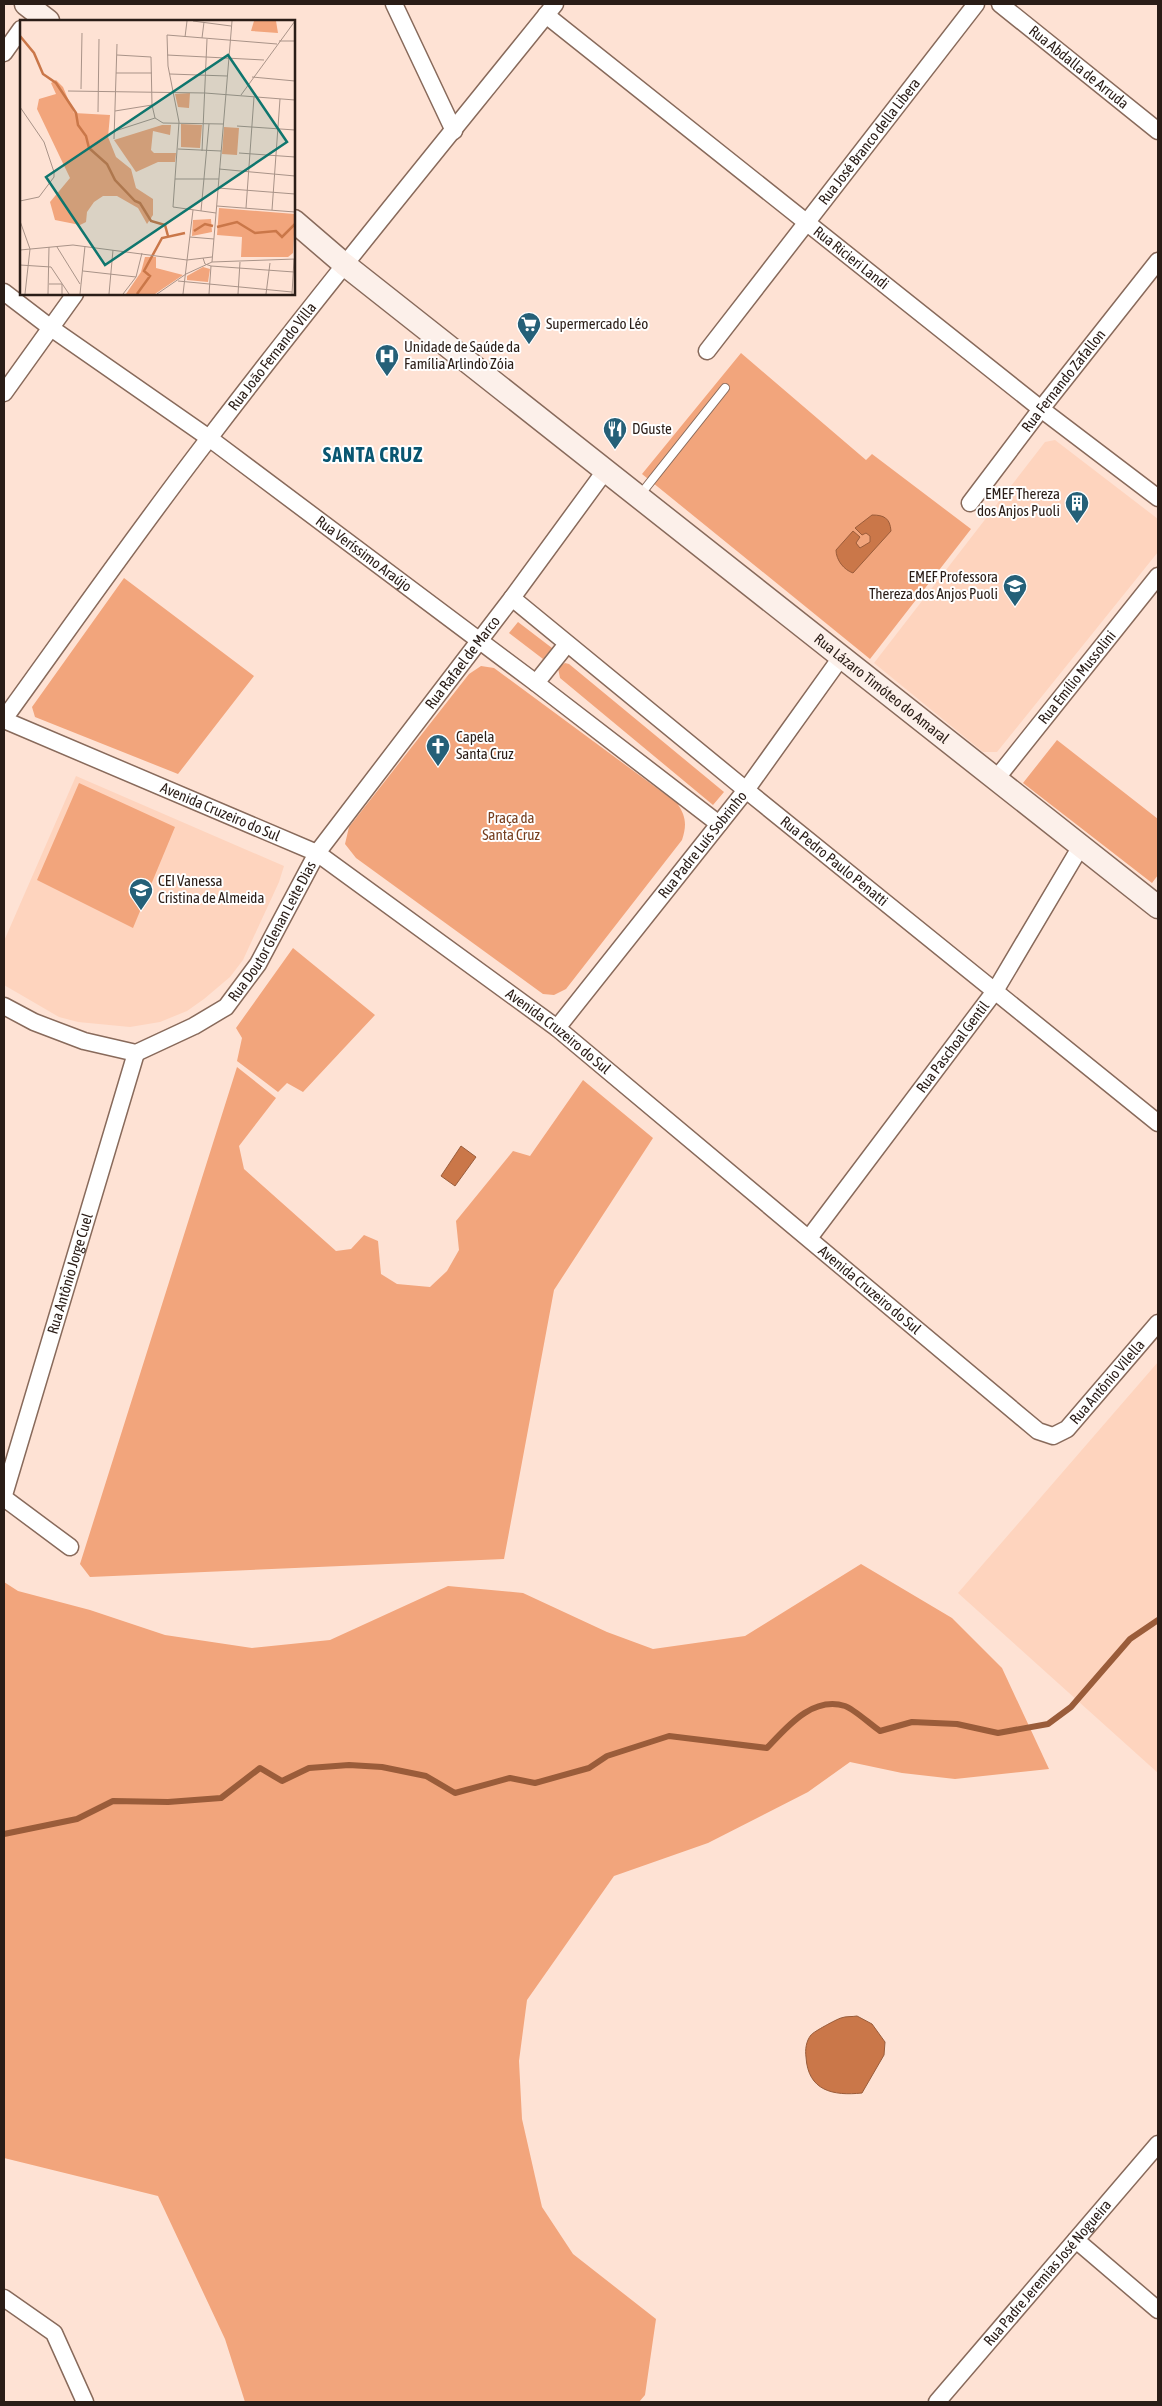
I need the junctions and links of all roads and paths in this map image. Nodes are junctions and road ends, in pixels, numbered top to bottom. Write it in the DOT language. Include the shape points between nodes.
graph roads {
  1 [pos="394,4"];
  2 [pos="976,4"];
  3 [pos="1000,4"];
  4 [pos="550,9"];
  5 [pos="20,30"];
  6 [pos="4,53"];
  7 [pos="454,131"];
  8 [pos="1158,131"];
  9 [pos="295,222"];
  10 [pos="806,222"];
  11 [pos="1158,261"];
  12 [pos="344,264"];
  13 [pos="4,292"];
  14 [pos="74,295"];
  15 [pos="51,328"];
  16 [pos="707,351"];
  17 [pos="725,388"];
  18 [pos="4,393"];
  19 [pos="1041,408"];
  20 [pos="208,438"];
  21 [pos="605,471"];
  22 [pos="639,497"];
  23 [pos="1158,498"];
  24 [pos="970,503"];
  25 [pos="1158,576"];
  26 [pos="512,598"];
  27 [pos="479,642"];
  28 [pos="567,644"];
  29 [pos="842,656"];
  30 [pos="536,683"];
  31 [pos="4,719"];
  32 [pos="996,780"];
  33 [pos="746,790"];
  34 [pos="719,824"];
  35 [pos="1081,846"];
  36 [pos="317,853"];
  37 [pos="1157,903"];
  38 [pos="995,992"];
  39 [pos="4,1006"];
  40 [pos="557,1028"];
  41 [pos="136,1053"];
  42 [pos="1158,1123"];
  43 [pos="809,1238"];
  44 [pos="1158,1323"];
  45 [pos="1053,1436"];
  46 [pos="4,1496"];
  47 [pos="70,1547"];
  48 [pos="1158,2144"];
  49 [pos="1076,2240"];
  50 [pos="4,2298"];
  51 [pos="1158,2310"];
  52 [pos="85,2402"];
  53 [pos="937,2402"];
  1 -- 7 [label="street"];
  2 -- 10 [label="street, Rua José Branco della Libera"];
  3 -- 8 [label="street, Rua Abdalla de Arruda"];
  4 -- 7 [label="street, Rua João Fernando Villa"];
  4 -- 10 [label="street, Rua Ricieri Landi"];
  5 -- 6 [label="street"];
  7 -- 12 [label="street, Rua João Fernando Villa"];
  9 -- 12 [label="main road, Rua Lázaro Timóteo do Amaral"];
  10 -- 16 [label="street, Rua José Branco della Libera"];
  10 -- 19 [label="street, Rua Ricieri Landi"];
  11 -- 19 [label="street, Rua Fernando Zafallon"];
  12 -- 20 [label="street, Rua João Fernando Villa"];
  12 -- 21 [label="main road, Rua Lázaro Timóteo do Amaral"];
  13 -- 15 [label="street, Rua Veríssimo Araújo"];
  14 -- 15 [label="street"];
  15 -- 18 [label="street"];
  15 -- 20 [label="street, Rua Veríssimo Araújo"];
  17 -- 22 [label="lane"];
  19 -- 23 [label="street, Rua Ricieri Landi"];
  19 -- 24 [label="street, Rua Fernando Zafallon"];
  20 -- 27 [label="street, Rua Veríssimo Araújo"];
  20 -- 31 [label="street, Rua João Fernando Villa"];
  21 -- 22 [label="main road, Rua Lázaro Timóteo do Amaral"];
  21 -- 26 [label="street, Rua Rafael de Marco"];
  22 -- 29 [label="main road, Rua Lázaro Timóteo do Amaral"];
  25 -- 32 [label="street, Rua Emílio Mussolini"];
  26 -- 27 [label="street, Rua Rafael de Marco"];
  26 -- 28 [label="street, Rua Pedro Paulo Penatti"];
  27 -- 30 [label="street, Rua Veríssimo Araújo"];
  27 -- 36 [label="street, Rua Rafael de Marco"];
  28 -- 30 [label="street"];
  28 -- 33 [label="street, Rua Pedro Paulo Penatti"];
  29 -- 32 [label="main road, Rua Lázaro Timóteo do Amaral"];
  29 -- 33 [label="street, Rua Padre Luís Sobrinho"];
  30 -- 34 [label="street, Rua Veríssimo Araújo"];
  31 -- 36 [label="street, Avenida Cruzeiro do Sul"];
  32 -- 35 [label="main road, Rua Lázaro Timóteo do Amaral"];
  33 -- 34 [label="street, Rua Padre Luís Sobrinho"];
  33 -- 38 [label="street, Rua Pedro Paulo Penatti"];
  34 -- 40 [label="street, Rua Padre Luís Sobrinho"];
  35 -- 37 [label="main road, Rua Lázaro Timóteo do Amaral"];
  35 -- 38 [label="street, Rua Paschoal Gentil"];
  36 -- 40 [label="street, Avenida Cruzeiro do Sul"];
  36 -- 41 [label="street, Rua Doutor Glenan Leite Dias" via="258,964 226,1007"];
  38 -- 42 [label="street, Rua Pedro Paulo Penatti"];
  38 -- 43 [label="street, Rua Paschoal Gentil"];
  39 -- 41 [label="street" via="34,1022 84,1041"];
  40 -- 43 [label="street, Avenida Cruzeiro do Sul"];
  41 -- 46 [label="street, Rua Antônio Jorge Cuel"];
  43 -- 45 [label="street, Avenida Cruzeiro do Sul" via="1038,1431"];
  44 -- 45 [label="street, Rua Antônio Vilella" via="1067,1429"];
  46 -- 47 [label="street"];
  48 -- 49 [label="street, Rua Padre Jeremias José Nogueira"];
  49 -- 51 [label="street"];
  49 -- 53 [label="street, Rua Padre Jeremias José Nogueira"];
  50 -- 52 [label="street" via="54,2333"];
}
